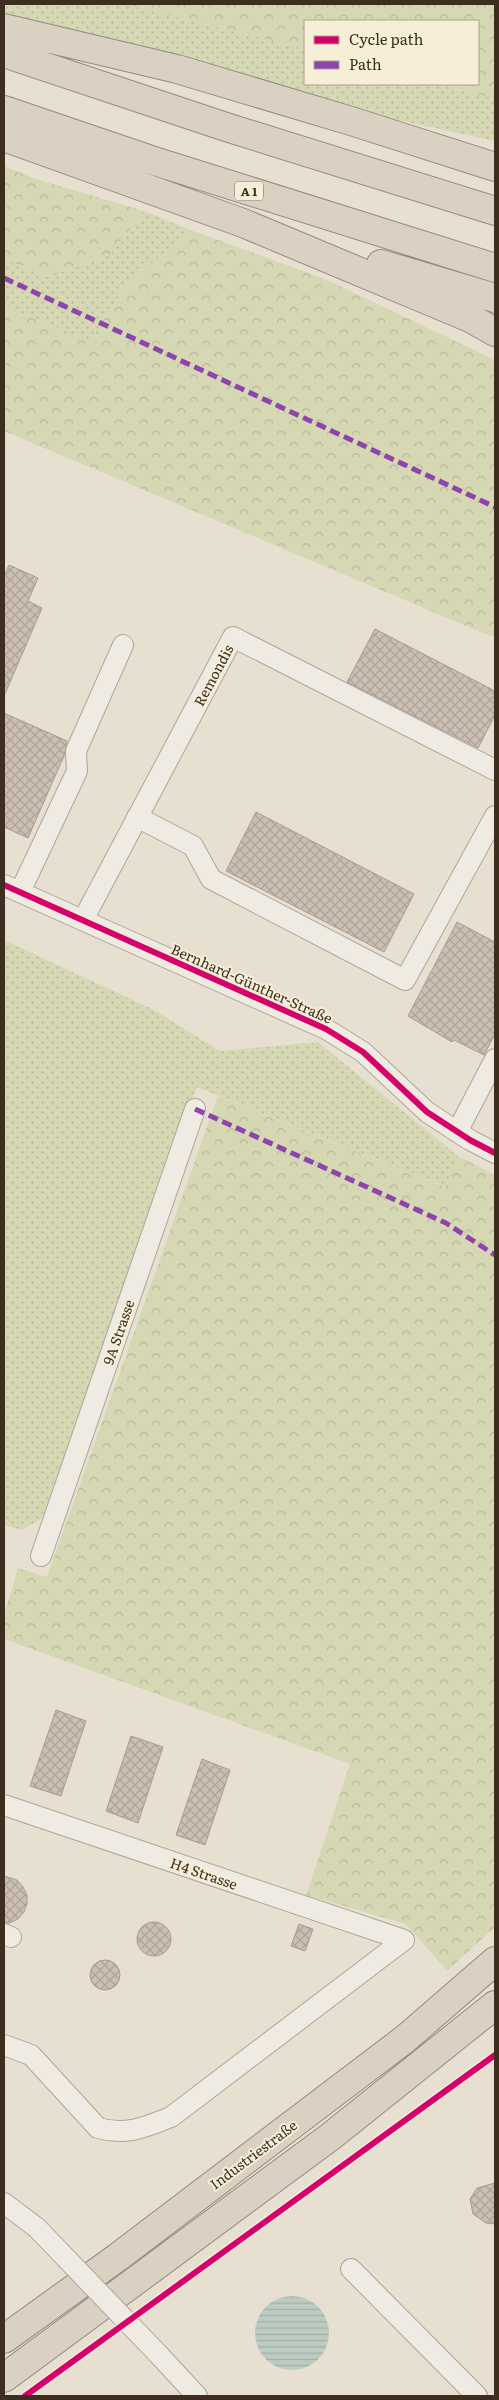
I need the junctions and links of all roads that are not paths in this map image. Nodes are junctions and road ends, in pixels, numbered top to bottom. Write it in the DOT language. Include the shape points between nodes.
graph roads {
  1 [pos="4,28"];
  2 [pos="4,53"];
  3 [pos="4,110"];
  4 [pos="351,121"];
  5 [pos="4,137"];
  6 [pos="495,158"];
  7 [pos="495,167"];
  8 [pos="495,210"];
  9 [pos="242,223"];
  10 [pos="495,268"];
  11 [pos="495,298"];
  12 [pos="495,332"];
  13 [pos="123,645"];
  14 [pos="495,770"];
  15 [pos="495,816"];
  16 [pos="137,817"];
  17 [pos="12,889"];
  18 [pos="83,920"];
  19 [pos="495,1059"];
  20 [pos="195,1108"];
  21 [pos="457,1132"];
  22 [pos="495,1153"];
  23 [pos="41,1556"];
  24 [pos="4,1805"];
  25 [pos="495,1961"];
  26 [pos="495,2005"];
  27 [pos="4,2045"];
  28 [pos="4,2203"];
  29 [pos="351,2269"];
  30 [pos="4,2339"];
  31 [pos="4,2378"];
  32 [pos="197,2396"];
  33 [pos="477,2396"];
  1 -- 4 [label="highway" via="177,69"];
  2 -- 8 [label="highway" via="226,127"];
  3 -- 10 [label="highway, A 1" via="151,160"];
  4 -- 6 [label="highway"];
  4 -- 7 [label="highway"];
  5 -- 9 [label="highway"];
  9 -- 11 [label="highway"];
  9 -- 12 [label="highway" via="470,318"];
  13 -- 17 [label="street" via="76,751 77,771"];
  14 -- 16 [label="street, Remondis" via="233,637"];
  15 -- 16 [label="street" via="405,980 210,880 193,846"];
  16 -- 18 [label="street, Remondis"];
  17 -- 18 [label="street, Bernhard-Günther-Straße"];
  18 -- 21 [label="street, Bernhard-Günther-Straße" via="326,1029 363,1052 427,1112"];
  19 -- 21 [label="street"];
  20 -- 23 [label="street, 9A Strasse"];
  21 -- 22 [label="street, Bernhard-Günther-Straße"];
  24 -- 27 [label="street, H4 Strasse" via="404,1940 171,2116 138,2130 113,2132 98,2128 31,2055"];
  25 -- 30 [label="highway, Industriestraße" via="405,2039 118,2257"];
  26 -- 31 [label="highway" via="330,2137"];
  28 -- 32 [label="street, bridge" via="37,2228"];
  29 -- 33 [label="street"];
}
